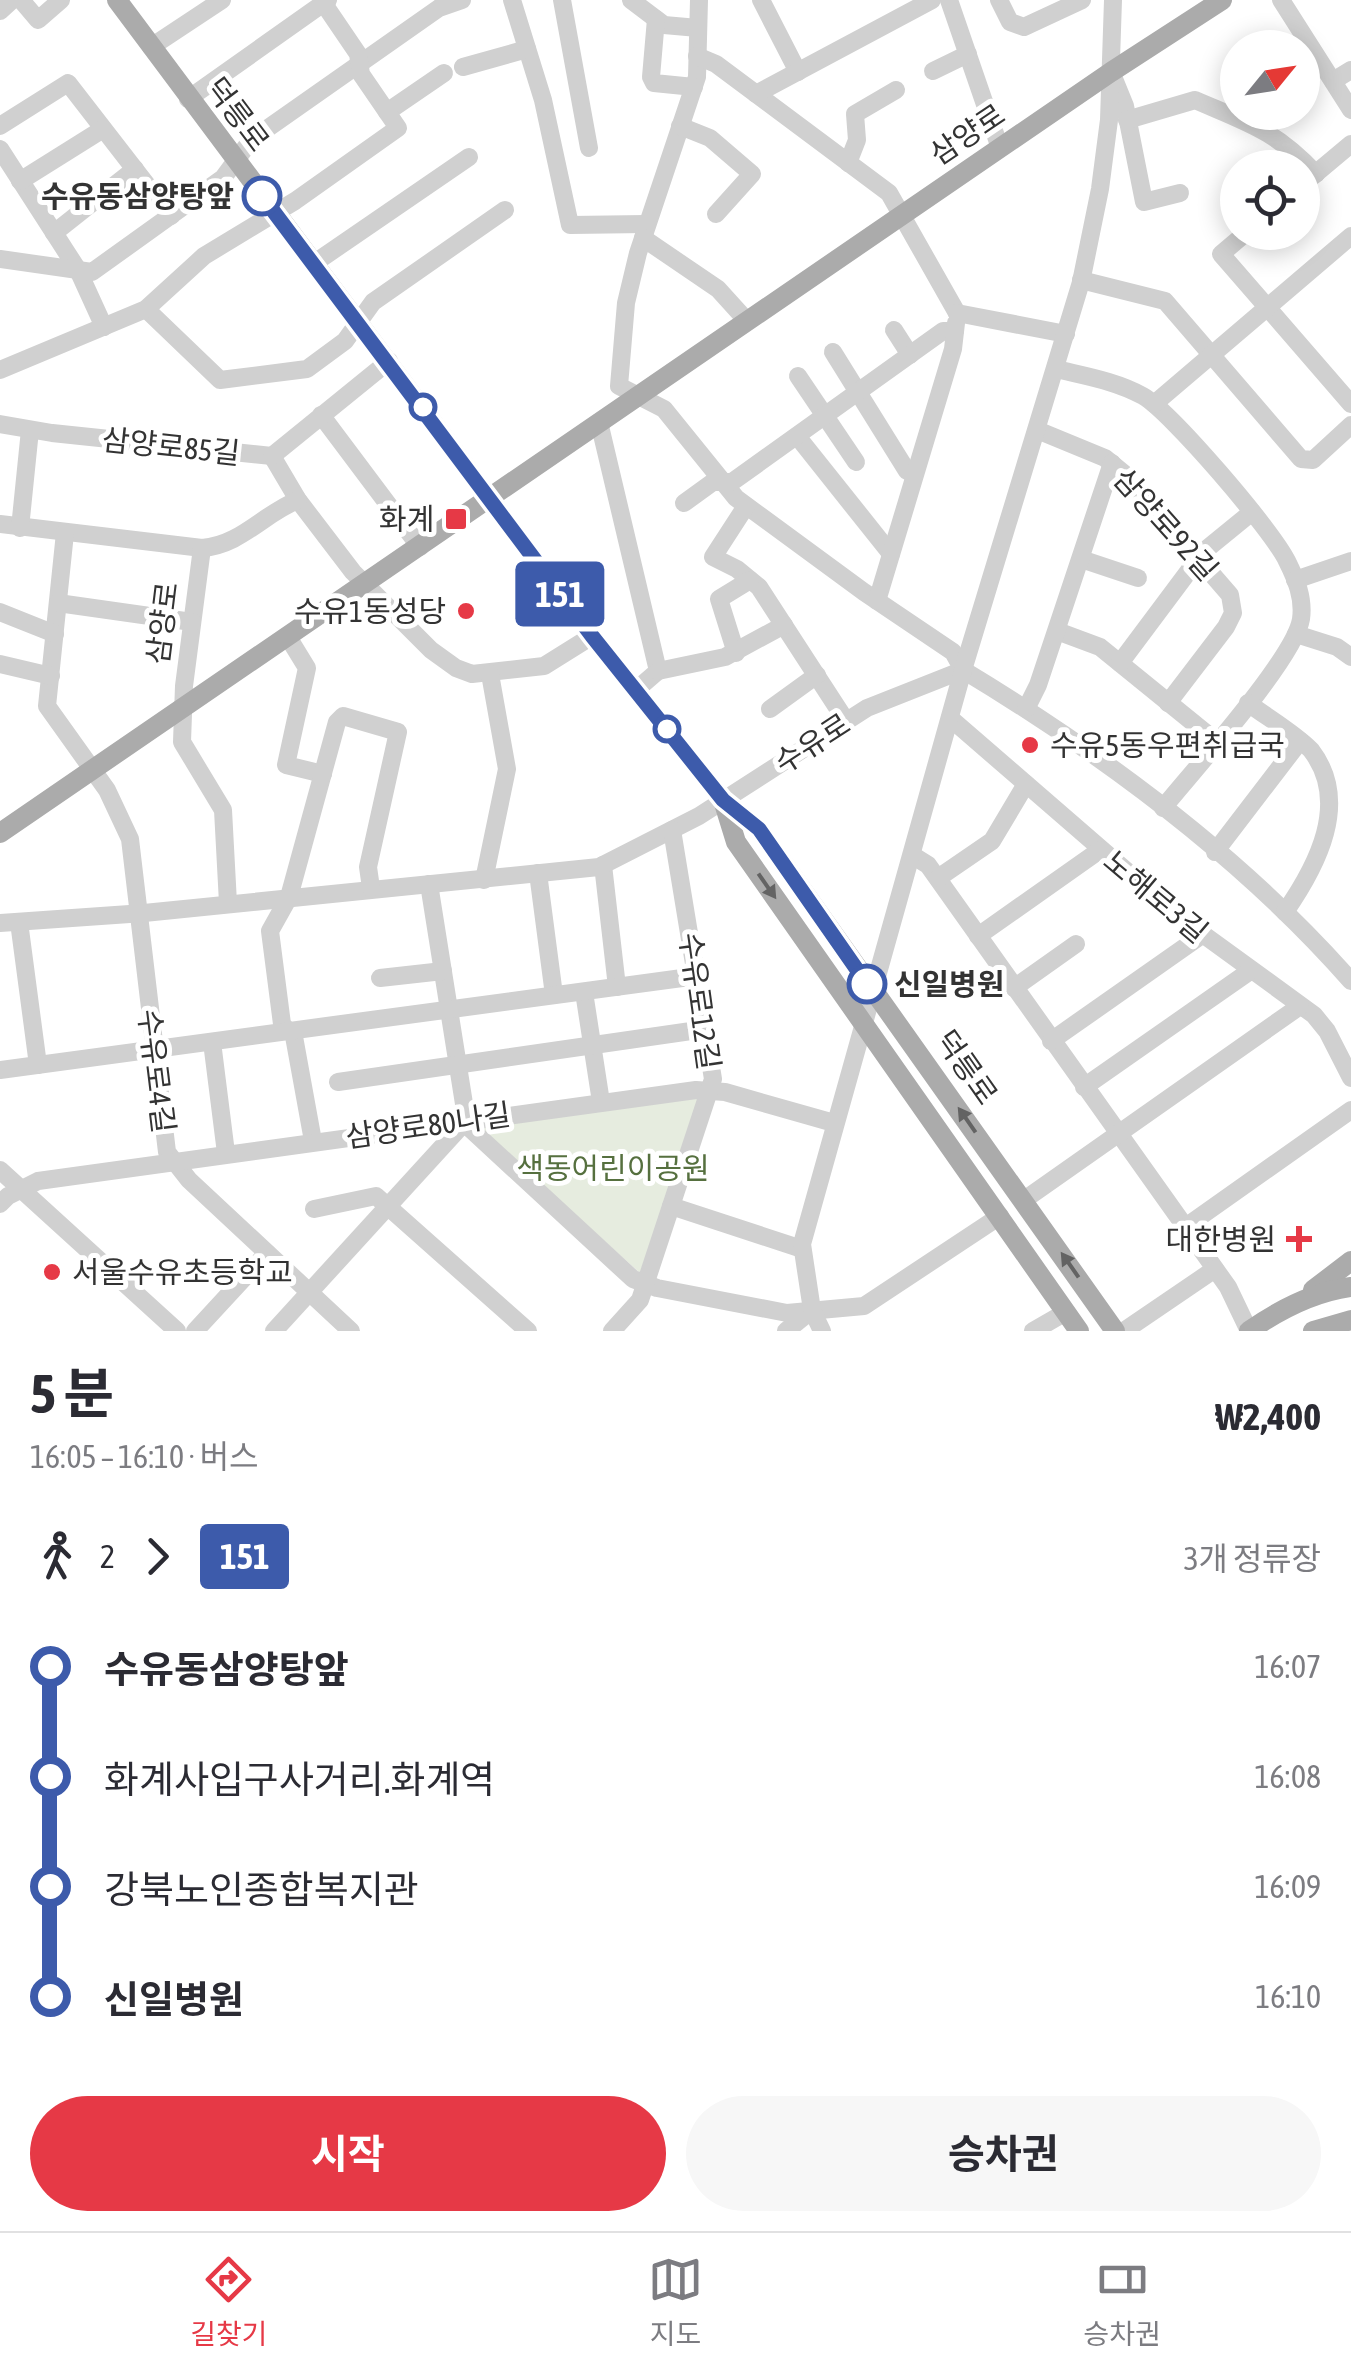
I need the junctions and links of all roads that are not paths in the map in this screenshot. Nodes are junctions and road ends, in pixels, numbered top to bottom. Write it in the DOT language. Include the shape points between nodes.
graph roads {
  1 [pos="12,0"];
  2 [pos="21,0"];
  3 [pos="62,0"];
  4 [pos="117,0"];
  5 [pos="222,0"];
  6 [pos="462,0"];
  7 [pos="512,0"];
  8 [pos="562,0"];
  9 [pos="631,0"];
  10 [pos="699,0"];
  11 [pos="761,0"];
  12 [pos="932,0"];
  13 [pos="949,0"];
  14 [pos="999,0"];
  15 [pos="1082,0"];
  16 [pos="1113,0"];
  17 [pos="1281,0"];
  18 [pos="326,2"];
  19 [pos="1210,3"];
  20 [pos="197,7"];
  21 [pos="0,12"];
  22 [pos="656,19"];
  23 [pos="698,28"];
  24 [pos="151,47"];
  25 [pos="527,49"];
  26 [pos="968,54"];
  27 [pos="697,56"];
  28 [pos="360,64"];
  29 [pos="463,67"];
  30 [pos="1351,70"];
  31 [pos="933,71"];
  32 [pos="798,72"];
  33 [pos="1112,72"];
  34 [pos="444,73"];
  35 [pos="1333,81"];
  36 [pos="694,87"];
  37 [pos="896,90"];
  38 [pos="756,94"];
  39 [pos="188,99"];
  40 [pos="1351,110"];
  41 [pos="387,112"];
  42 [pos="1128,120"];
  43 [pos="0,126"];
  44 [pos="680,126"];
  45 [pos="103,130"];
  46 [pos="1351,144"];
  47 [pos="588,148"];
  48 [pos="1000,148"];
  49 [pos="0,149"];
  50 [pos="1291,150"];
  51 [pos="469,156"];
  52 [pos="236,161"];
  53 [pos="848,163"];
  54 [pos="134,169"];
  55 [pos="1320,171"];
  56 [pos="20,181"];
  57 [pos="1180,193"];
  58 [pos="505,210"];
  59 [pos="275,212"];
  60 [pos="716,214"];
  61 [pos="902,215"];
  62 [pos="171,216"];
  63 [pos="644,231"];
  64 [pos="54,233"];
  65 [pos="1351,236"];
  66 [pos="1226,250"];
  67 [pos="0,259"];
  68 [pos="313,264"];
  69 [pos="78,270"];
  70 [pos="1081,280"];
  71 [pos="1268,307"];
  72 [pos="146,309"];
  73 [pos="747,320"];
  74 [pos="358,322"];
  75 [pos="956,322"];
  76 [pos="104,327"];
  77 [pos="894,330"];
  78 [pos="1066,334"];
  79 [pos="833,352"];
  80 [pos="910,355"];
  81 [pos="1210,355"];
  82 [pos="388,361"];
  83 [pos="0,370"];
  84 [pos="1056,370"];
  85 [pos="798,376"];
  86 [pos="859,392"];
  87 [pos="638,395"];
  88 [pos="1154,404"];
  89 [pos="1351,404"];
  90 [pos="322,415"];
  91 [pos="826,416"];
  92 [pos="599,422"];
  93 [pos="0,424"];
  94 [pos="1351,425"];
  95 [pos="30,430"];
  96 [pos="1037,430"];
  97 [pos="797,436"];
  98 [pos="272,456"];
  99 [pos="856,462"];
  100 [pos="1112,464"];
  101 [pos="915,473"];
  102 [pos="722,482"];
  103 [pos="489,497"];
  104 [pos="298,500"];
  105 [pos="684,503"];
  106 [pos="746,506"];
  107 [pos="1252,512"];
  108 [pos="0,524"];
  109 [pos="20,528"];
  110 [pos="66,532"];
  111 [pos="420,547"];
  112 [pos="202,548"];
  113 [pos="890,554"];
  114 [pos="1199,558"];
  115 [pos="1081,559"];
  116 [pos="1351,561"];
  117 [pos="1138,578"];
  118 [pos="750,580"];
  119 [pos="1295,580"];
  120 [pos="368,584"];
  121 [pos="877,601"];
  122 [pos="58,602"];
  123 [pos="0,612"];
  124 [pos="192,622"];
  125 [pos="784,626"];
  126 [pos="1056,631"];
  127 [pos="55,634"];
  128 [pos="1296,634"];
  129 [pos="592,636"];
  130 [pos="288,637"];
  131 [pos="736,653"];
  132 [pos="1351,657"];
  133 [pos="0,664"];
  134 [pos="1120,664"];
  135 [pos="962,670"];
  136 [pos="658,671"];
  137 [pos="490,674"];
  138 [pos="817,675"];
  139 [pos="51,676"];
  140 [pos="636,690"];
  141 [pos="1168,702"];
  142 [pos="1248,703"];
  143 [pos="184,706"];
  144 [pos="1026,708"];
  145 [pos="770,709"];
  146 [pos="950,718"];
  147 [pos="846,721"];
  148 [pos="1300,740"];
  149 [pos="1217,742"];
  150 [pos="91,770"];
  151 [pos="323,774"];
  152 [pos="1026,784"];
  153 [pos="723,800"];
  154 [pos="1163,808"];
  155 [pos="672,830"];
  156 [pos="0,834"];
  157 [pos="1100,850"];
  158 [pos="1215,852"];
  159 [pos="912,855"];
  160 [pos="603,865"];
  161 [pos="538,873"];
  162 [pos="938,878"];
  163 [pos="484,880"];
  164 [pos="429,884"];
  165 [pos="371,888"];
  166 [pos="288,897"];
  167 [pos="228,904"];
  168 [pos="1285,912"];
  169 [pos="138,913"];
  170 [pos="10,922"];
  171 [pos="1202,935"];
  172 [pos="978,936"];
  173 [pos="1076,944"];
  174 [pos="1347,970"];
  175 [pos="442,971"];
  176 [pos="1250,972"];
  177 [pos="697,976"];
  178 [pos="380,978"];
  179 [pos="617,987"];
  180 [pos="1014,988"];
  181 [pos="584,992"];
  182 [pos="554,996"];
  183 [pos="1300,1006"];
  184 [pos="868,1007"];
  185 [pos="449,1010"];
  186 [pos="705,1030"];
  187 [pos="291,1031"];
  188 [pos="1052,1041"];
  189 [pos="212,1042"];
  190 [pos="592,1046"];
  191 [pos="154,1050"];
  192 [pos="458,1064"];
  193 [pos="38,1065"];
  194 [pos="0,1070"];
  195 [pos="1351,1078"];
  196 [pos="338,1082"];
  197 [pos="1084,1087"];
  198 [pos="710,1089"];
  199 [pos="601,1102"];
  200 [pos="1351,1110"];
  201 [pos="464,1122"];
  202 [pos="834,1123"];
  203 [pos="1117,1132"];
  204 [pos="313,1141"];
  205 [pos="226,1154"];
  206 [pos="175,1162"];
  207 [pos="0,1170"];
  208 [pos="20,1189"];
  209 [pos="1024,1200"];
  210 [pos="0,1204"];
  211 [pos="388,1206"];
  212 [pos="671,1206"];
  213 [pos="314,1209"];
  214 [pos="1000,1216"];
  215 [pos="1184,1228"];
  216 [pos="802,1249"];
  217 [pos="267,1253"];
  218 [pos="1351,1261"];
  219 [pos="1214,1269"];
  220 [pos="645,1283"];
  221 [pos="1351,1287"];
  222 [pos="309,1293"];
  223 [pos="1294,1305"];
  224 [pos="812,1310"];
  225 [pos="1066,1312"];
  226 [pos="1351,1320"];
  227 [pos="176,1331"];
  228 [pos="195,1331"];
  229 [pos="274,1331"];
  230 [pos="351,1331"];
  231 [pos="528,1331"];
  232 [pos="612,1331"];
  233 [pos="786,1331"];
  234 [pos="822,1331"];
  235 [pos="1032,1331"];
  236 [pos="1079,1331"];
  237 [pos="1115,1331"];
  238 [pos="1124,1331"];
  239 [pos="1249,1331"];
  240 [pos="1313,1331"];
  1 -- 21 [label="street"];
  2 -- 3 [label="street" via="38,20"];
  4 -- 24 [label="main road, 덕릉로"];
  5 -- 20 [label="street"];
  6 -- 28 [label="street" via="439,8"];
  7 -- 25 [label="street"];
  8 -- 47 [label="street"];
  9 -- 22 [label="street"];
  10 -- 23 [label="street"];
  11 -- 32 [label="street"];
  12 -- 32 [label="street"];
  13 -- 26 [label="street"];
  14 -- 15 [label="street" via="1010,22 1024,28"];
  16 -- 33 [label="street"];
  17 -- 35 [label="street"];
  18 -- 28 [label="street"];
  18 -- 39 [label="street"];
  19 -- 33 [label="main road, 삼양로"];
  20 -- 24 [label="street"];
  22 -- 23 [label="street"];
  22 -- 36 [label="street" via="654,83"];
  23 -- 27 [label="street"];
  24 -- 39 [label="main road, 덕릉로"];
  25 -- 29 [label="street"];
  25 -- 63 [label="street" via="570,225"];
  26 -- 31 [label="street"];
  26 -- 48 [label="street"];
  27 -- 36 [label="street"];
  27 -- 38 [label="street"];
  28 -- 41 [label="street"];
  28 -- 52 [label="street" via="251,140"];
  30 -- 35 [label="street"];
  32 -- 38 [label="street"];
  33 -- 42 [label="street"];
  33 -- 48 [label="main road, 삼양로"];
  33 -- 70 [label="street" via="1100,189"];
  34 -- 41 [label="street"];
  35 -- 40 [label="street"];
  36 -- 44 [label="street"];
  37 -- 53 [label="street" via="855,114 858,140"];
  38 -- 53 [label="street"];
  39 -- 52 [label="main road, 덕릉로"];
  41 -- 59 [label="street" via="398,128"];
  42 -- 50 [label="street" via="1195,100 1266,130"];
  42 -- 57 [label="street" via="1144,202"];
  43 -- 45 [label="street" via="68,83"];
  44 -- 60 [label="street" via="710,138 752,174"];
  44 -- 63 [label="street"];
  45 -- 54 [label="street"];
  45 -- 56 [label="street"];
  46 -- 55 [label="street"];
  48 -- 61 [label="main road, 삼양로"];
  49 -- 56 [label="street"];
  51 -- 68 [label="street"];
  52 -- 59 [label="main road, 덕릉로"];
  52 -- 62 [label="street"];
  53 -- 61 [label="street" via="890,194"];
  54 -- 62 [label="street"];
  54 -- 64 [label="street"];
  56 -- 64 [label="street"];
  58 -- 74 [label="street" via="373,302"];
  59 -- 68 [label="main road, 덕릉로"];
  59 -- 72 [label="street" via="204,256"];
  61 -- 73 [label="main road, 삼양로"];
  61 -- 75 [label="street"];
  62 -- 69 [label="street" via="92,272"];
  63 -- 73 [label="street" via="718,288"];
  63 -- 87 [label="street" via="626,304 619,386"];
  64 -- 69 [label="street"];
  65 -- 71 [label="street"];
  66 -- 71 [label="street" via="1221,254"];
  67 -- 69 [label="street"];
  68 -- 74 [label="main road, 덕릉로"];
  69 -- 76 [label="street"];
  70 -- 78 [label="street"];
  70 -- 81 [label="street" via="1166,301"];
  71 -- 81 [label="street"];
  71 -- 89 [label="street"];
  72 -- 74 [label="street" via="220,380 307,369 346,341"];
  72 -- 76 [label="street"];
  73 -- 87 [label="main road, 삼양로"];
  74 -- 82 [label="main road, 덕릉로"];
  75 -- 78 [label="street"];
  75 -- 80 [label="street"];
  75 -- 101 [label="street"];
  76 -- 83 [label="street"];
  77 -- 80 [label="street"];
  78 -- 84 [label="street"];
  79 -- 86 [label="street"];
  80 -- 86 [label="street"];
  81 -- 88 [label="street"];
  81 -- 94 [label="street" via="1301,460 1313,460"];
  82 -- 90 [label="street"];
  82 -- 103 [label="main road, 덕릉로"];
  84 -- 88 [label="street" via="1115,384"];
  84 -- 96 [label="street"];
  85 -- 91 [label="street"];
  86 -- 91 [label="street"];
  86 -- 101 [label="street" via="906,470"];
  87 -- 92 [label="main road, 삼양로"];
  87 -- 102 [label="street" via="664,409"];
  88 -- 107 [label="street"];
  90 -- 98 [label="street"];
  90 -- 111 [label="street"];
  91 -- 97 [label="street"];
  91 -- 99 [label="street"];
  92 -- 103 [label="main road, 삼양로"];
  92 -- 136 [label="street"];
  93 -- 95 [label="street, 삼양로85길"];
  95 -- 98 [label="street, 삼양로85길"];
  95 -- 109 [label="street"];
  96 -- 100 [label="street, 삼양로92길"];
  96 -- 135 [label="street"];
  97 -- 102 [label="street" via="732,482"];
  97 -- 113 [label="street"];
  98 -- 104 [label="street, 삼양로85길"];
  100 -- 114 [label="street, 삼양로92길"];
  100 -- 115 [label="street"];
  101 -- 113 [label="street"];
  102 -- 105 [label="street"];
  102 -- 106 [label="street"];
  103 -- 111 [label="main road, 삼양로"];
  103 -- 129 [label="main road, 덕릉로"];
  104 -- 112 [label="street" via="223,546"];
  104 -- 120 [label="street, 삼양로85길"];
  106 -- 118 [label="street" via="713,557"];
  106 -- 121 [label="street"];
  107 -- 114 [label="street"];
  107 -- 119 [label="street"];
  108 -- 109 [label="street"];
  109 -- 110 [label="street"];
  110 -- 112 [label="street"];
  110 -- 122 [label="street"];
  111 -- 120 [label="main road, 삼양로"];
  112 -- 124 [label="street, 삼양로"];
  113 -- 121 [label="street"];
  114 -- 134 [label="street"];
  114 -- 141 [label="street, 삼양로92길" via="1230,595 1233,613"];
  115 -- 117 [label="street"];
  115 -- 126 [label="street"];
  116 -- 119 [label="street"];
  118 -- 125 [label="street"];
  118 -- 131 [label="street" via="719,599"];
  119 -- 128 [label="street" via="1302,596"];
  120 -- 130 [label="main road, 삼양로"];
  120 -- 137 [label="street" via="431,650 456,668"];
  121 -- 135 [label="street" via="953,652"];
  122 -- 124 [label="street"];
  122 -- 127 [label="street"];
  123 -- 127 [label="street"];
  124 -- 143 [label="street, 삼양로"];
  125 -- 131 [label="street"];
  125 -- 138 [label="street"];
  126 -- 134 [label="street" via="1100,647"];
  126 -- 144 [label="street"];
  127 -- 139 [label="street"];
  128 -- 132 [label="street"];
  128 -- 142 [label="street"];
  129 -- 137 [label="street" via="544,666"];
  129 -- 140 [label="main road, 덕릉로"];
  130 -- 143 [label="main road, 삼양로"];
  130 -- 151 [label="street" via="307,668 286,765"];
  131 -- 136 [label="street"];
  133 -- 139 [label="street"];
  134 -- 141 [label="street"];
  135 -- 144 [label="street"];
  135 -- 146 [label="street"];
  135 -- 147 [label="street, 수유로"];
  136 -- 140 [label="street"];
  137 -- 163 [label="street" via="508,770"];
  138 -- 145 [label="street"];
  138 -- 147 [label="street"];
  139 -- 150 [label="street" via="48,706"];
  140 -- 153 [label="main road, 덕릉로"];
  141 -- 149 [label="street"];
  142 -- 148 [label="street"];
  142 -- 149 [label="street"];
  143 -- 150 [label="main road, 삼양로"];
  143 -- 167 [label="street, 삼양로" via="182,742 223,810"];
  144 -- 154 [label="street"];
  146 -- 152 [label="street, 노해로3길"];
  146 -- 159 [label="street"];
  147 -- 153 [label="street, 수유로"];
  148 -- 158 [label="street"];
  148 -- 168 [label="street" via="1320,761 1332,814 1316,867"];
  149 -- 154 [label="street"];
  150 -- 156 [label="main road, 삼양로"];
  150 -- 169 [label="street" via="130,839"];
  151 -- 165 [label="street" via="343,716 398,732 368,867"];
  151 -- 166 [label="street"];
  152 -- 157 [label="street, 노해로3길"];
  152 -- 162 [label="street" via="992,840"];
  153 -- 155 [label="street, 수유로"];
  153 -- 184 [label="main road, 덕릉로" via="759,829"];
  153 -- 184 [label="main road, 덕릉로, one-way" via="736,842"];
  154 -- 158 [label="street"];
  155 -- 160 [label="street, 수유로"];
  155 -- 177 [label="street, 수유로12길"];
  157 -- 171 [label="street, 노해로3길"];
  157 -- 172 [label="street"];
  158 -- 168 [label="street"];
  159 -- 162 [label="street"];
  159 -- 184 [label="street"];
  160 -- 161 [label="street, 수유로"];
  160 -- 179 [label="street"];
  161 -- 163 [label="street, 수유로"];
  161 -- 182 [label="street"];
  162 -- 172 [label="street"];
  163 -- 164 [label="street, 수유로"];
  164 -- 165 [label="street, 수유로"];
  164 -- 175 [label="street"];
  165 -- 166 [label="street, 수유로"];
  166 -- 167 [label="street, 수유로"];
  166 -- 187 [label="street" via="270,931 282,1024"];
  167 -- 169 [label="street, 수유로"];
  168 -- 174 [label="street"];
  169 -- 170 [label="street, 수유로"];
  169 -- 191 [label="street, 수유로4길"];
  170 -- 193 [label="street, 수유로"];
  171 -- 176 [label="street, 노해로3길"];
  171 -- 188 [label="street"];
  172 -- 180 [label="street"];
  173 -- 180 [label="street"];
  175 -- 178 [label="street"];
  175 -- 185 [label="street"];
  176 -- 183 [label="street, 노해로3길"];
  176 -- 197 [label="street"];
  177 -- 179 [label="street"];
  177 -- 186 [label="street, 수유로12길"];
  179 -- 181 [label="street"];
  180 -- 188 [label="street"];
  181 -- 182 [label="street"];
  181 -- 190 [label="street"];
  182 -- 185 [label="street"];
  183 -- 195 [label="street, 노해로3길" via="1327,1031"];
  183 -- 203 [label="street"];
  184 -- 202 [label="street"];
  209 -- 184 [label="main road, 덕릉로, one-way"];
  184 -- 214 [label="main road, 덕릉로"];
  185 -- 187 [label="street"];
  185 -- 192 [label="street"];
  186 -- 190 [label="street"];
  186 -- 198 [label="street, 수유로12길"];
  187 -- 189 [label="street"];
  187 -- 204 [label="street"];
  188 -- 197 [label="street"];
  189 -- 191 [label="street"];
  189 -- 205 [label="street"];
  190 -- 192 [label="street"];
  190 -- 199 [label="street"];
  191 -- 193 [label="street"];
  191 -- 206 [label="street, 수유로4길" via="167,1152"];
  192 -- 196 [label="street"];
  192 -- 201 [label="street"];
  193 -- 194 [label="street"];
  197 -- 203 [label="street"];
  198 -- 199 [label="street, 삼양로80나길"];
  198 -- 202 [label="street, 삼양로80나길"];
  198 -- 212 [label="street, 수유로12길"];
  199 -- 201 [label="street, 삼양로80나길"];
  200 -- 215 [label="street"];
  201 -- 204 [label="street, 삼양로80나길"];
  201 -- 211 [label="street"];
  201 -- 220 [label="street"];
  202 -- 216 [label="street"];
  203 -- 209 [label="street"];
  203 -- 215 [label="street"];
  204 -- 205 [label="street, 삼양로80나길"];
  205 -- 206 [label="street, 삼양로80나길"];
  206 -- 208 [label="street, 삼양로80나길"];
  206 -- 217 [label="street, 수유로4길"];
  207 -- 208 [label="street"];
  208 -- 210 [label="street"];
  208 -- 227 [label="street"];
  237 -- 209 [label="main road, 덕릉로, one-way"];
  211 -- 213 [label="street" via="376,1196"];
  211 -- 222 [label="street"];
  211 -- 231 [label="street"];
  212 -- 216 [label="street"];
  212 -- 220 [label="street, 수유로12길"];
  214 -- 224 [label="street" via="864,1306"];
  214 -- 225 [label="main road, 덕릉로"];
  215 -- 219 [label="street"];
  216 -- 224 [label="street"];
  217 -- 222 [label="street, 수유로4길"];
  217 -- 228 [label="street"];
  218 -- 223 [label="main road"];
  219 -- 238 [label="street"];
  219 -- 239 [label="street"];
  220 -- 224 [label="street" via="787,1313"];
  220 -- 232 [label="street, 수유로12길" via="640,1300"];
  221 -- 223 [label="main road"];
  222 -- 229 [label="street"];
  222 -- 230 [label="street, 수유로4길"];
  223 -- 239 [label="main road"];
  224 -- 233 [label="street"];
  224 -- 234 [label="street"];
  225 -- 235 [label="street"];
  225 -- 236 [label="main road, 덕릉로"];
  226 -- 240 [label="main road"];
}
